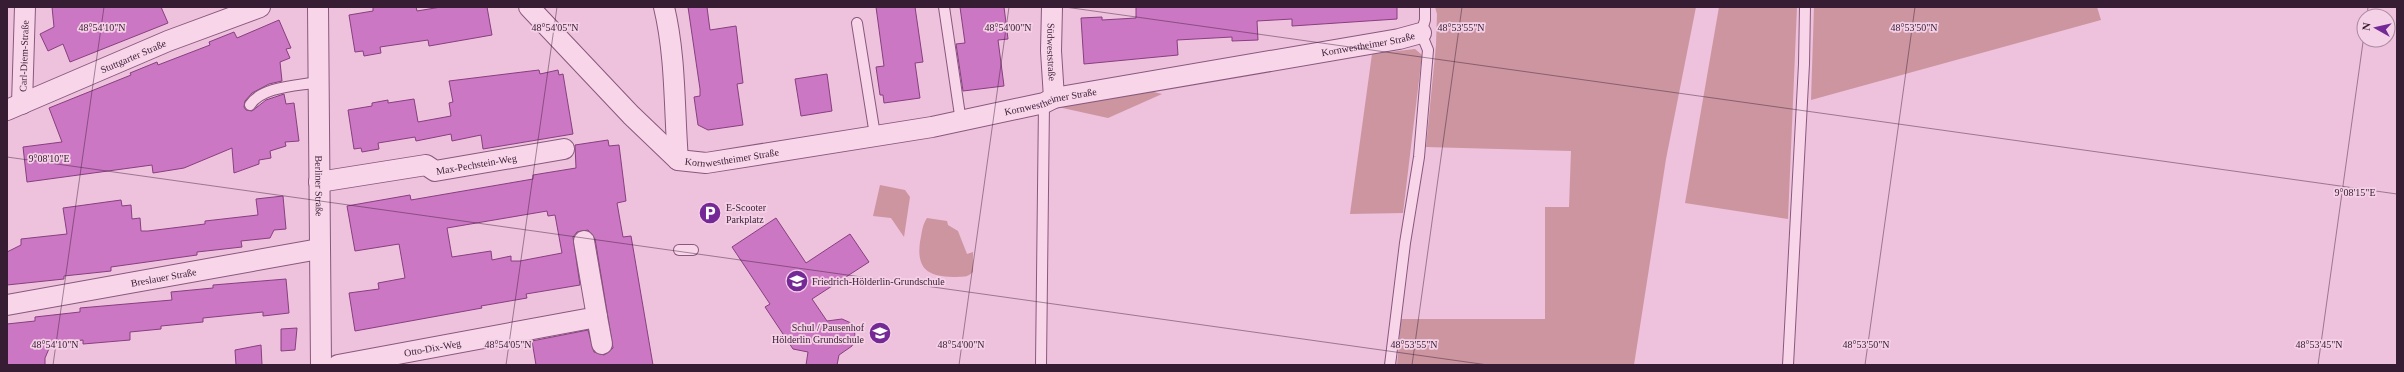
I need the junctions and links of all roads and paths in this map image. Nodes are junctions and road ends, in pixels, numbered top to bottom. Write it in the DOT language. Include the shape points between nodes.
graph roads {
  1 [pos="25,7"];
  2 [pos="260,7"];
  3 [pos="318,7"];
  4 [pos="529,7"];
  5 [pos="664,7"];
  6 [pos="944,7"];
  7 [pos="1052,7"];
  8 [pos="1425,7"];
  9 [pos="1805,7"];
  10 [pos="857,23"];
  11 [pos="1421,32"];
  12 [pos="318,82"];
  13 [pos="1049,100"];
  14 [pos="250,105"];
  15 [pos="15,107"];
  16 [pos="961,122"];
  17 [pos="875,135"];
  18 [pos="564,149"];
  19 [pos="678,160"];
  20 [pos="319,182"];
  21 [pos="584,241"];
  22 [pos="319,249"];
  23 [pos="679,250"];
  24 [pos="693,250"];
  25 [pos="7,305"];
  26 [pos="597,317"];
  27 [pos="602,344"];
  28 [pos="321,365"];
  29 [pos="338,365"];
  30 [pos="1041,365"];
  31 [pos="1390,365"];
  32 [pos="1788,365"];
  1 -- 15 [label="street, Carl-Diem-Straße"];
  2 -- 15 [label="street, Stuttgarter Straße" via="168,41"];
  3 -- 12 [label="street, Berliner Straße"];
  4 -- 19 [label="street, Kornwestheimer Straße"];
  5 -- 19 [label="street, Kornwestheimer Straße" via="673,60"];
  6 -- 16 [label="lane"];
  7 -- 13 [label="street, Südweststraße"];
  8 -- 11 [label="lane" via="1425,20"];
  9 -- 32 [label="lane"];
  10 -- 17 [label="lane"];
  11 -- 13 [label="street, Kornwestheimer Straße" via="1398,39"];
  11 -- 31 [label="lane" via="1428,50 1419,157"];
  12 -- 14 [label="lane" via="266,92"];
  12 -- 20 [label="street, Berliner Straße"];
  13 -- 16 [label="street, Kornwestheimer Straße"];
  13 -- 30 [label="lane"];
  16 -- 17 [label="street, Kornwestheimer Straße"];
  17 -- 19 [label="street, Kornwestheimer Straße" via="706,163"];
  18 -- 20 [label="street, Max-Pechstein-Weg" via="435,171 426,165"];
  20 -- 22 [label="street, Berliner Straße"];
  21 -- 26 [label="street"];
  22 -- 25 [label="street, Breslauer Straße"];
  22 -- 28 [label="street, Berliner Straße"];
  23 -- 24 [label="lane"];
  26 -- 27 [label="street"];
  26 -- 29 [label="street, Otto-Dix-Weg"];
}
